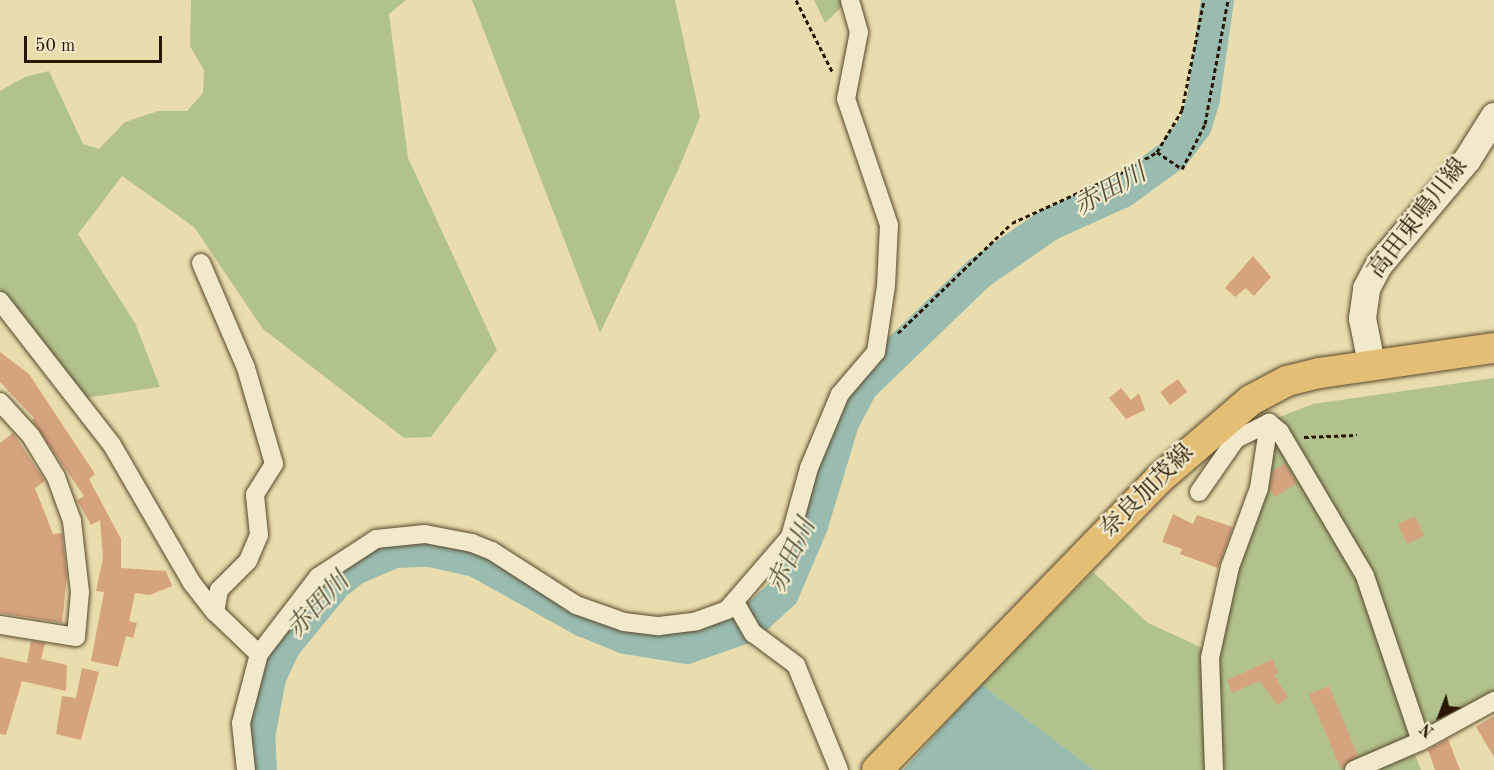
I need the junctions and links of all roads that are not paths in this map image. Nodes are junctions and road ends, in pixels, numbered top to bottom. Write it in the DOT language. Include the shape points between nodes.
graph roads {
  1 [pos="850,0"];
  2 [pos="1494,116"];
  3 [pos="201,263"];
  4 [pos="0,301"];
  5 [pos="1494,348"];
  6 [pos="1371,363"];
  7 [pos="0,402"];
  8 [pos="1269,423"];
  9 [pos="1224,434"];
  10 [pos="1199,492"];
  11 [pos="736,604"];
  12 [pos="215,612"];
  13 [pos="0,625"];
  14 [pos="259,654"];
  15 [pos="1494,701"];
  16 [pos="1422,741"];
  17 [pos="246,770"];
  18 [pos="839,770"];
  19 [pos="877,770"];
  20 [pos="1214,770"];
  21 [pos="1354,770"];
  1 -- 11 [label="street" via="859,32 846,99 889,225 886,286 876,352 840,394 809,468 790,537"];
  2 -- 6 [label="main road, 高田東鳴川線" via="1467,159 1379,264 1366,288 1362,318"];
  3 -- 12 [label="street" via="246,368 274,464 255,495 259,535 248,561 219,590"];
  4 -- 12 [label="street" via="112,445 192,584"];
  5 -- 6 [label="main road, 奈良加茂線"];
  6 -- 9 [label="main road, 奈良加茂線" via="1287,381 1251,399"];
  7 -- 13 [label="street" via="31,436 60,488 77,544 80,592 76,637"];
  8 -- 9 [label="street"];
  8 -- 16 [label="street" via="1284,440 1365,576"];
  8 -- 20 [label="street" via="1259,488 1230,567 1210,658"];
  9 -- 10 [label="street"];
  9 -- 19 [label="main road, 奈良加茂線" via="996,645"];
  11 -- 14 [label="street" via="697,621 659,626 624,622 576,605 492,551 472,543 425,534 394,535 361,546 318,577"];
  11 -- 18 [label="street" via="751,628 796,665"];
  12 -- 14 [label="street"];
  14 -- 17 [label="street" via="242,723"];
  15 -- 16 [label="street"];
  16 -- 21 [label="street"];
}
